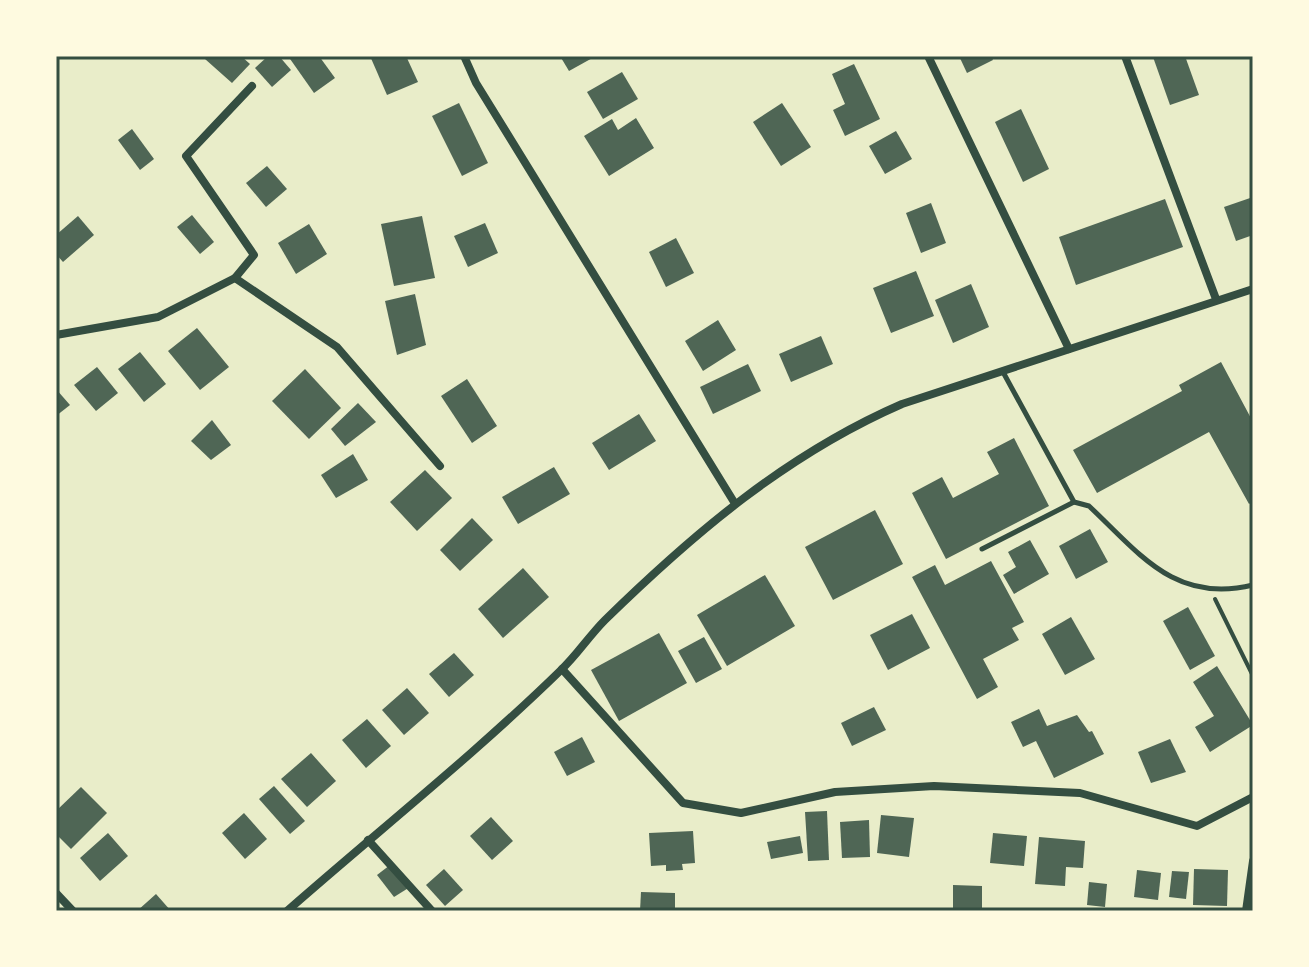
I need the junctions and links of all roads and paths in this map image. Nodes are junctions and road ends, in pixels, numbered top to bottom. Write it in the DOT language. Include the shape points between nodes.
graph roads {
  1 [pos="476,56"];
  2 [pos="928,56"];
  3 [pos="1125,56"];
  4 [pos="465,58"];
  5 [pos="252,86"];
  6 [pos="235,278"];
  7 [pos="1253,289"];
  8 [pos="1216,299"];
  9 [pos="56,335"];
  10 [pos="1069,349"];
  11 [pos="1003,371"];
  12 [pos="440,466"];
  13 [pos="734,502"];
  14 [pos="1074,502"];
  15 [pos="982,549"];
  16 [pos="1253,585"];
  17 [pos="1211,590"];
  18 [pos="562,669"];
  19 [pos="1253,676"];
  20 [pos="1253,797"];
  21 [pos="368,840"];
  22 [pos="1253,861"];
  23 [pos="56,893"];
  24 [pos="73,911"];
  25 [pos="287,911"];
  26 [pos="432,911"];
  27 [pos="1246,911"];
  1 -- 4 [label="street"];
  2 -- 10 [label="street"];
  3 -- 8 [label="street"];
  4 -- 13 [label="street"];
  5 -- 6 [label="street" via="186,156 254,255"];
  6 -- 9 [label="street" via="158,317"];
  6 -- 12 [label="street" via="337,347"];
  7 -- 8 [label="street"];
  8 -- 10 [label="street"];
  10 -- 11 [label="street"];
  11 -- 13 [label="street" via="846,428"];
  11 -- 14 [label="lane"];
  13 -- 18 [label="street" via="603,622"];
  14 -- 15 [label="lane"];
  14 -- 17 [label="lane" via="1089,506 1161,574"];
  16 -- 17 [label="lane"];
  17 -- 19 [label="path"];
  18 -- 20 [label="street" via="683,803 741,813 835,792 934,786 1051,791 1080,793 1197,826"];
  18 -- 21 [label="street"];
  21 -- 25 [label="street"];
  21 -- 26 [label="street"];
  22 -- 27 [label="street"];
  23 -- 24 [label="street"];
}
